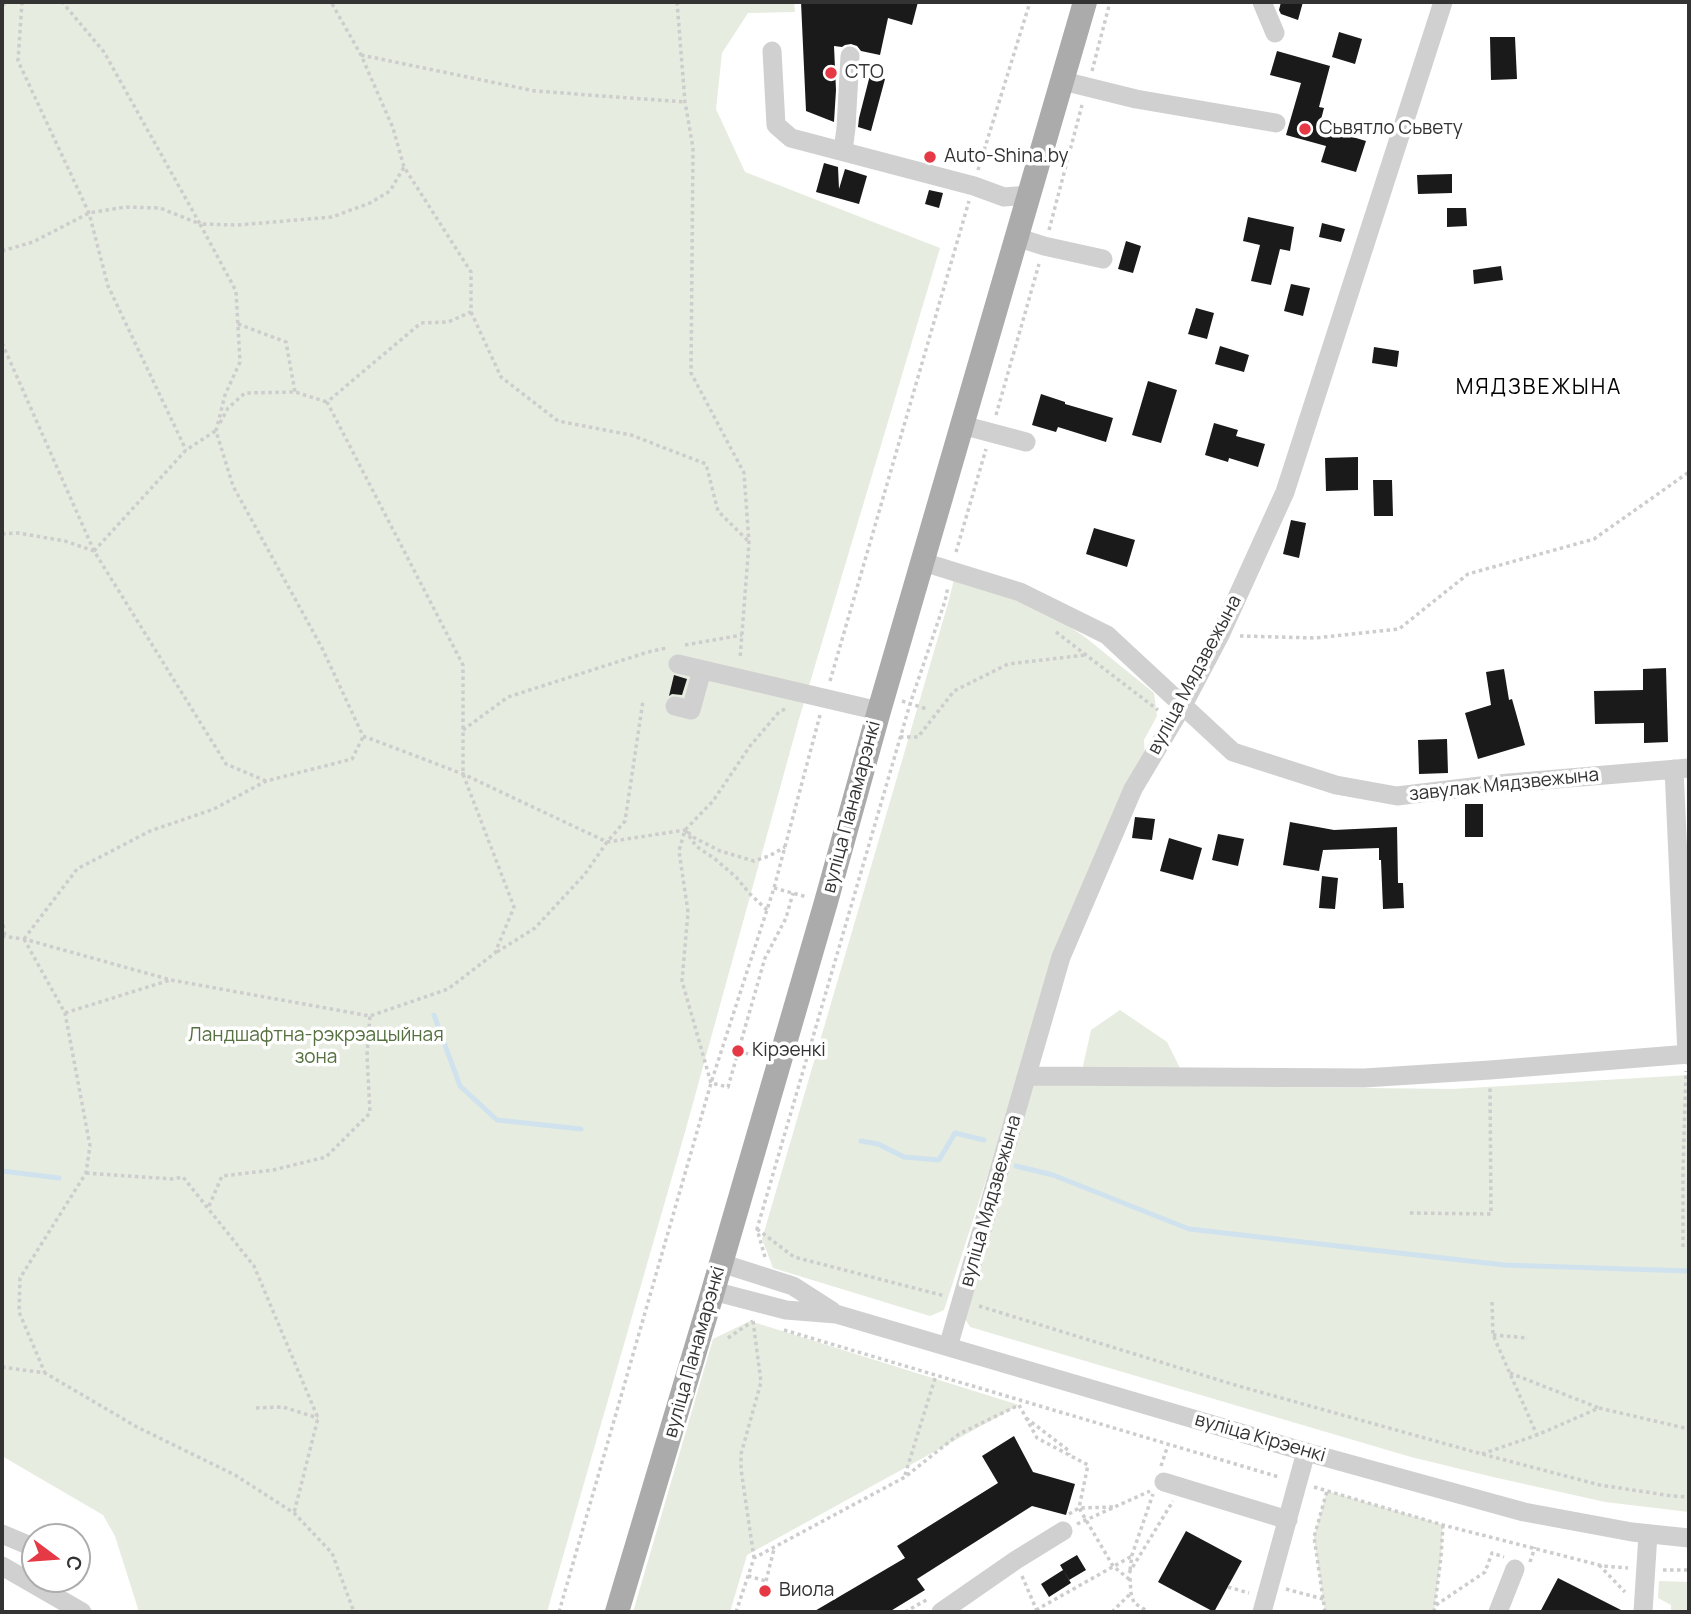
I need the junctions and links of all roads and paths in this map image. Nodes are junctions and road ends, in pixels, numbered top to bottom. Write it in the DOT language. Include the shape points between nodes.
graph roads {
  1 [pos="7,2"];
  2 [pos="22,2"];
  3 [pos="61,2"];
  4 [pos="331,2"];
  5 [pos="677,2"];
  6 [pos="1030,2"];
  7 [pos="1085,2"];
  8 [pos="1110,2"];
  9 [pos="1262,2"];
  10 [pos="1443,2"];
  11 [pos="2,6"];
  12 [pos="1275,33"];
  13 [pos="772,51"];
  14 [pos="361,55"];
  15 [pos="850,56"];
  16 [pos="1063,81"];
  17 [pos="1087,87"];
  18 [pos="685,102"];
  19 [pos="1276,123"];
  20 [pos="843,152"];
  21 [pos="404,167"];
  22 [pos="974,186"];
  23 [pos="1029,195"];
  24 [pos="89,213"];
  25 [pos="200,224"];
  26 [pos="1016,237"];
  27 [pos="1044,246"];
  28 [pos="2,251"];
  29 [pos="1103,259"];
  30 [pos="471,312"];
  31 [pos="238,324"];
  32 [pos="2,343"];
  33 [pos="295,392"];
  34 [pos="327,402"];
  35 [pos="962,425"];
  36 [pos="216,431"];
  37 [pos="991,433"];
  38 [pos="1026,442"];
  39 [pos="186,450"];
  40 [pos="1689,472"];
  41 [pos="2,534"];
  42 [pos="749,543"];
  43 [pos="94,551"];
  44 [pos="923,562"];
  45 [pos="951,570"];
  46 [pos="1054,631"];
  47 [pos="742,635"];
  48 [pos="1220,635"];
  49 [pos="1085,655"];
  50 [pos="678,664"];
  51 [pos="702,670"];
  52 [pos="738,678"];
  53 [pos="818,697"];
  54 [pos="643,701"];
  55 [pos="675,706"];
  56 [pos="878,711"];
  57 [pos="1178,713"];
  58 [pos="463,730"];
  59 [pos="363,736"];
  60 [pos="901,737"];
  61 [pos="1682,769"];
  62 [pos="463,774"];
  63 [pos="266,781"];
  64 [pos="685,830"];
  65 [pos="607,842"];
  66 [pos="785,847"];
  67 [pos="793,893"];
  68 [pos="767,910"];
  69 [pos="2,918"];
  70 [pos="4,936"];
  71 [pos="24,939"];
  72 [pos="495,953"];
  73 [pos="171,980"];
  74 [pos="65,1013"];
  75 [pos="370,1016"];
  76 [pos="1688,1054"];
  77 [pos="1490,1070"];
  78 [pos="1027,1076"];
  79 [pos="711,1083"];
  80 [pos="86,1173"];
  81 [pos="208,1207"];
  82 [pos="1410,1213"];
  83 [pos="757,1228"];
  84 [pos="1683,1247"];
  85 [pos="721,1263"];
  86 [pos="767,1264"];
  87 [pos="713,1291"];
  88 [pos="962,1300"];
  89 [pos="1492,1301"];
  90 [pos="836,1314"];
  91 [pos="779,1328"];
  92 [pos="1493,1335"];
  93 [pos="728,1338"];
  94 [pos="1528,1338"];
  95 [pos="948,1347"];
  96 [pos="2,1367"];
  97 [pos="45,1373"];
  98 [pos="1510,1373"];
  99 [pos="936,1375"];
  100 [pos="1020,1403"];
  101 [pos="256,1408"];
  102 [pos="1599,1408"];
  103 [pos="318,1418"];
  104 [pos="1026,1418"];
  105 [pos="1689,1429"];
  106 [pos="1537,1435"];
  107 [pos="1168,1445"];
  108 [pos="1306,1452"];
  109 [pos="1482,1454"];
  110 [pos="1069,1455"];
  111 [pos="905,1478"];
  112 [pos="1167,1481"];
  113 [pos="1298,1482"];
  114 [pos="1327,1491"];
  115 [pos="1689,1497"];
  116 [pos="1113,1507"];
  117 [pos="1079,1508"];
  118 [pos="295,1513"];
  119 [pos="1086,1520"];
  120 [pos="1288,1520"];
  121 [pos="1443,1525"];
  122 [pos="1063,1531"];
  123 [pos="2,1534"];
  124 [pos="1648,1534"];
  125 [pos="1689,1538"];
  126 [pos="21,1542"];
  127 [pos="774,1547"];
  128 [pos="1132,1555"];
  129 [pos="754,1558"];
  130 [pos="1016,1560"];
  131 [pos="1509,1563"];
  132 [pos="1598,1564"];
  133 [pos="1113,1566"];
  134 [pos="1646,1570"];
  135 [pos="1689,1570"];
  136 [pos="7,1573"];
  137 [pos="1129,1573"];
  138 [pos="748,1576"];
  139 [pos="1130,1580"];
  140 [pos="766,1581"];
  141 [pos="1270,1584"];
  142 [pos="1228,1587"];
  143 [pos="764,1591"];
  144 [pos="1131,1593"];
  145 [pos="1323,1599"];
  146 [pos="1134,1603"];
  147 [pos="1436,1605"];
  148 [pos="1637,1605"];
  149 [pos="1037,1611"];
  150 [pos="82,1612"];
  151 [pos="354,1612"];
  152 [pos="559,1612"];
  153 [pos="617,1612"];
  154 [pos="737,1612"];
  155 [pos="941,1612"];
  156 [pos="1112,1612"];
  157 [pos="1138,1612"];
  158 [pos="1149,1612"];
  159 [pos="1262,1612"];
  160 [pos="1325,1612"];
  161 [pos="1434,1612"];
  162 [pos="1498,1612"];
  1 -- 11 [label="path"];
  2 -- 24 [label="path" via="18,61"];
  3 -- 25 [label="path" via="104,51"];
  4 -- 14 [label="path"];
  5 -- 18 [label="path"];
  6 -- 22 [label="path"];
  7 -- 16 [label="main road, вуліца Панамарэнкі"];
  8 -- 17 [label="path"];
  9 -- 12 [label="street"];
  10 -- 48 [label="street, вуліца Мядзвежына" via="1285,492"];
  13 -- 20 [label="street" via="776,125 791,138"];
  14 -- 18 [label="path" via="535,91"];
  14 -- 21 [label="path" via="393,128"];
  15 -- 20 [label="street"];
  16 -- 17 [label="street"];
  16 -- 23 [label="main road, вуліца Панамарэнкі"];
  17 -- 19 [label="street"];
  17 -- 27 [label="path"];
  18 -- 42 [label="path" via="693,148 691,373 744,473"];
  20 -- 22 [label="street"];
  21 -- 25 [label="path" via="390,191 332,217"];
  21 -- 30 [label="path" via="471,272"];
  22 -- 23 [label="street" via="1004,197"];
  22 -- 53 [label="path"];
  23 -- 26 [label="main road, вуліца Панамарэнкі"];
  24 -- 25 [label="path" via="160,208"];
  24 -- 28 [label="path" via="33,242"];
  24 -- 39 [label="path" via="107,286"];
  25 -- 31 [label="path" via="236,291"];
  26 -- 27 [label="street"];
  26 -- 35 [label="main road, вуліца Панамарэнкі"];
  27 -- 29 [label="street"];
  27 -- 37 [label="path"];
  30 -- 34 [label="path" via="448,322 421,323"];
  30 -- 42 [label="path" via="501,377 558,421 631,435 706,464 718,511"];
  31 -- 33 [label="path" via="286,342"];
  31 -- 36 [label="path" via="240,362"];
  32 -- 43 [label="path"];
  33 -- 34 [label="path"];
  33 -- 36 [label="path" via="245,393 228,408"];
  34 -- 58 [label="path" via="463,665"];
  35 -- 37 [label="street"];
  35 -- 44 [label="main road, вуліца Панамарэнкі"];
  36 -- 39 [label="path"];
  36 -- 59 [label="path" via="233,486 322,648"];
  37 -- 38 [label="street"];
  37 -- 45 [label="path"];
  39 -- 43 [label="path"];
  40 -- 48 [label="path" via="1594,540 1468,574 1399,628 1315,638"];
  41 -- 43 [label="path" via="65,541"];
  42 -- 47 [label="path"];
  43 -- 63 [label="path" via="226,764"];
  44 -- 45 [label="street, завулак Мядзвежына"];
  44 -- 56 [label="main road, вуліца Панамарэнкі"];
  45 -- 57 [label="street, завулак Мядзвежына" via="1020,592 1107,635"];
  45 -- 60 [label="path"];
  46 -- 49 [label="path"];
  47 -- 52 [label="path"];
  47 -- 58 [label="path" via="648,652 508,697"];
  48 -- 57 [label="street, вуліца Мядзвежына"];
  49 -- 57 [label="path"];
  49 -- 60 [label="path" via="1008,664 954,691 918,737"];
  50 -- 51 [label="street"];
  51 -- 52 [label="street"];
  51 -- 55 [label="street" via="691,710"];
  52 -- 53 [label="street"];
  53 -- 56 [label="street"];
  53 -- 64 [label="path" via="779,712 713,801"];
  53 -- 66 [label="path"];
  54 -- 65 [label="path" via="625,821"];
  56 -- 85 [label="main road, вуліца Панамарэнкі"];
  57 -- 61 [label="street, завулак Мядзвежына" via="1233,752 1336,786 1397,796"];
  57 -- 78 [label="street, вуліца Мядзвежына" via="1133,789 1061,957"];
  58 -- 62 [label="path"];
  59 -- 62 [label="path"];
  59 -- 63 [label="path" via="352,759"];
  60 -- 83 [label="path"];
  61 -- 76 [label="street"];
  62 -- 65 [label="path"];
  62 -- 72 [label="path" via="514,906"];
  63 -- 71 [label="path" via="214,809 150,831 77,869"];
  64 -- 65 [label="path"];
  64 -- 66 [label="path" via="720,851 754,860"];
  64 -- 68 [label="path" via="696,846 736,877"];
  64 -- 79 [label="path" via="679,851 688,912 682,981"];
  65 -- 72 [label="path" via="585,874 535,928"];
  66 -- 68 [label="path"];
  67 -- 79 [label="path" via="765,958 728,1087"];
  68 -- 79 [label="path"];
  69 -- 70 [label="path"];
  70 -- 71 [label="path"];
  71 -- 73 [label="path"];
  71 -- 74 [label="path"];
  72 -- 75 [label="path" via="448,989"];
  73 -- 74 [label="path"];
  73 -- 75 [label="path"];
  74 -- 80 [label="path" via="90,1146"];
  75 -- 81 [label="path" via="370,1113 326,1157 222,1176"];
  76 -- 77 [label="street"];
  76 -- 84 [label="path"];
  77 -- 78 [label="street" via="1364,1078"];
  77 -- 82 [label="path" via="1491,1214"];
  78 -- 88 [label="street, вуліца Мядзвежына"];
  79 -- 152 [label="path"];
  80 -- 81 [label="path" via="183,1177"];
  80 -- 97 [label="path" via="20,1278 19,1312"];
  81 -- 103 [label="path" via="254,1266"];
  83 -- 86 [label="path"];
  83 -- 88 [label="path" via="794,1257"];
  85 -- 87 [label="main road, вуліца Панамарэнкі"];
  85 -- 90 [label="street, вуліца Кірэенкі" via="793,1286"];
  87 -- 90 [label="street, вуліца Кірэенкі" via="786,1310"];
  87 -- 153 [label="main road, вуліца Панамарэнкі"];
  88 -- 95 [label="street, вуліца Мядзвежына"];
  88 -- 109 [label="path" via="1235,1385"];
  89 -- 92 [label="path"];
  90 -- 95 [label="street, вуліца Кірэенкі"];
  91 -- 99 [label="path"];
  92 -- 94 [label="path"];
  92 -- 98 [label="path"];
  93 -- 129 [label="path" via="753,1321 761,1382 741,1469"];
  95 -- 108 [label="street, вуліца Кірэенкі"];
  96 -- 97 [label="path"];
  97 -- 118 [label="path" via="137,1427 235,1475"];
  98 -- 102 [label="path"];
  98 -- 106 [label="path"];
  99 -- 100 [label="path"];
  99 -- 111 [label="path"];
  100 -- 104 [label="path"];
  100 -- 107 [label="path"];
  100 -- 111 [label="path" via="959,1434"];
  101 -- 103 [label="path" via="284,1407"];
  102 -- 105 [label="path"];
  102 -- 106 [label="path"];
  103 -- 118 [label="path"];
  104 -- 110 [label="path"];
  104 -- 110 [label="path" via="1037,1438"];
  106 -- 109 [label="path"];
  107 -- 112 [label="path"];
  107 -- 113 [label="path"];
  108 -- 113 [label="street"];
  108 -- 124 [label="street, вуліца Кірэенкі" via="1524,1512"];
  109 -- 115 [label="path" via="1601,1485"];
  110 -- 117 [label="path" via="1088,1465"];
  111 -- 127 [label="path"];
  112 -- 120 [label="street"];
  112 -- 137 [label="path"];
  113 -- 114 [label="path"];
  113 -- 120 [label="street"];
  114 -- 121 [label="path"];
  114 -- 145 [label="path" via="1314,1537"];
  116 -- 117 [label="path"];
  116 -- 119 [label="path"];
  116 -- 128 [label="path" via="1155,1489"];
  117 -- 119 [label="path"];
  118 -- 151 [label="path" via="332,1553"];
  119 -- 122 [label="path"];
  119 -- 133 [label="path"];
  120 -- 141 [label="street"];
  121 -- 132 [label="path"];
  121 -- 147 [label="path"];
  122 -- 130 [label="street"];
  123 -- 126 [label="street"];
  124 -- 125 [label="street, вуліца Кірэенкі"];
  124 -- 134 [label="street"];
  127 -- 129 [label="path"];
  127 -- 140 [label="path"];
  128 -- 133 [label="path"];
  128 -- 137 [label="path"];
  129 -- 138 [label="path"];
  130 -- 149 [label="path"];
  130 -- 155 [label="street"];
  131 -- 147 [label="path" via="1492,1553 1485,1572"];
  131 -- 162 [label="street"];
  132 -- 134 [label="path"];
  132 -- 148 [label="path"];
  133 -- 139 [label="path"];
  133 -- 149 [label="path"];
  134 -- 135 [label="path"];
  134 -- 148 [label="street"];
  136 -- 150 [label="street"];
  137 -- 139 [label="path"];
  138 -- 140 [label="path"];
  138 -- 154 [label="path"];
  139 -- 144 [label="path"];
  140 -- 143 [label="path"];
  141 -- 142 [label="path" via="1257,1581 1254,1594"];
  141 -- 145 [label="path"];
  141 -- 159 [label="street"];
  144 -- 146 [label="path"];
  144 -- 156 [label="path"];
  145 -- 160 [label="path"];
  146 -- 157 [label="path"];
  146 -- 158 [label="path"];
  147 -- 161 [label="path"];
}
